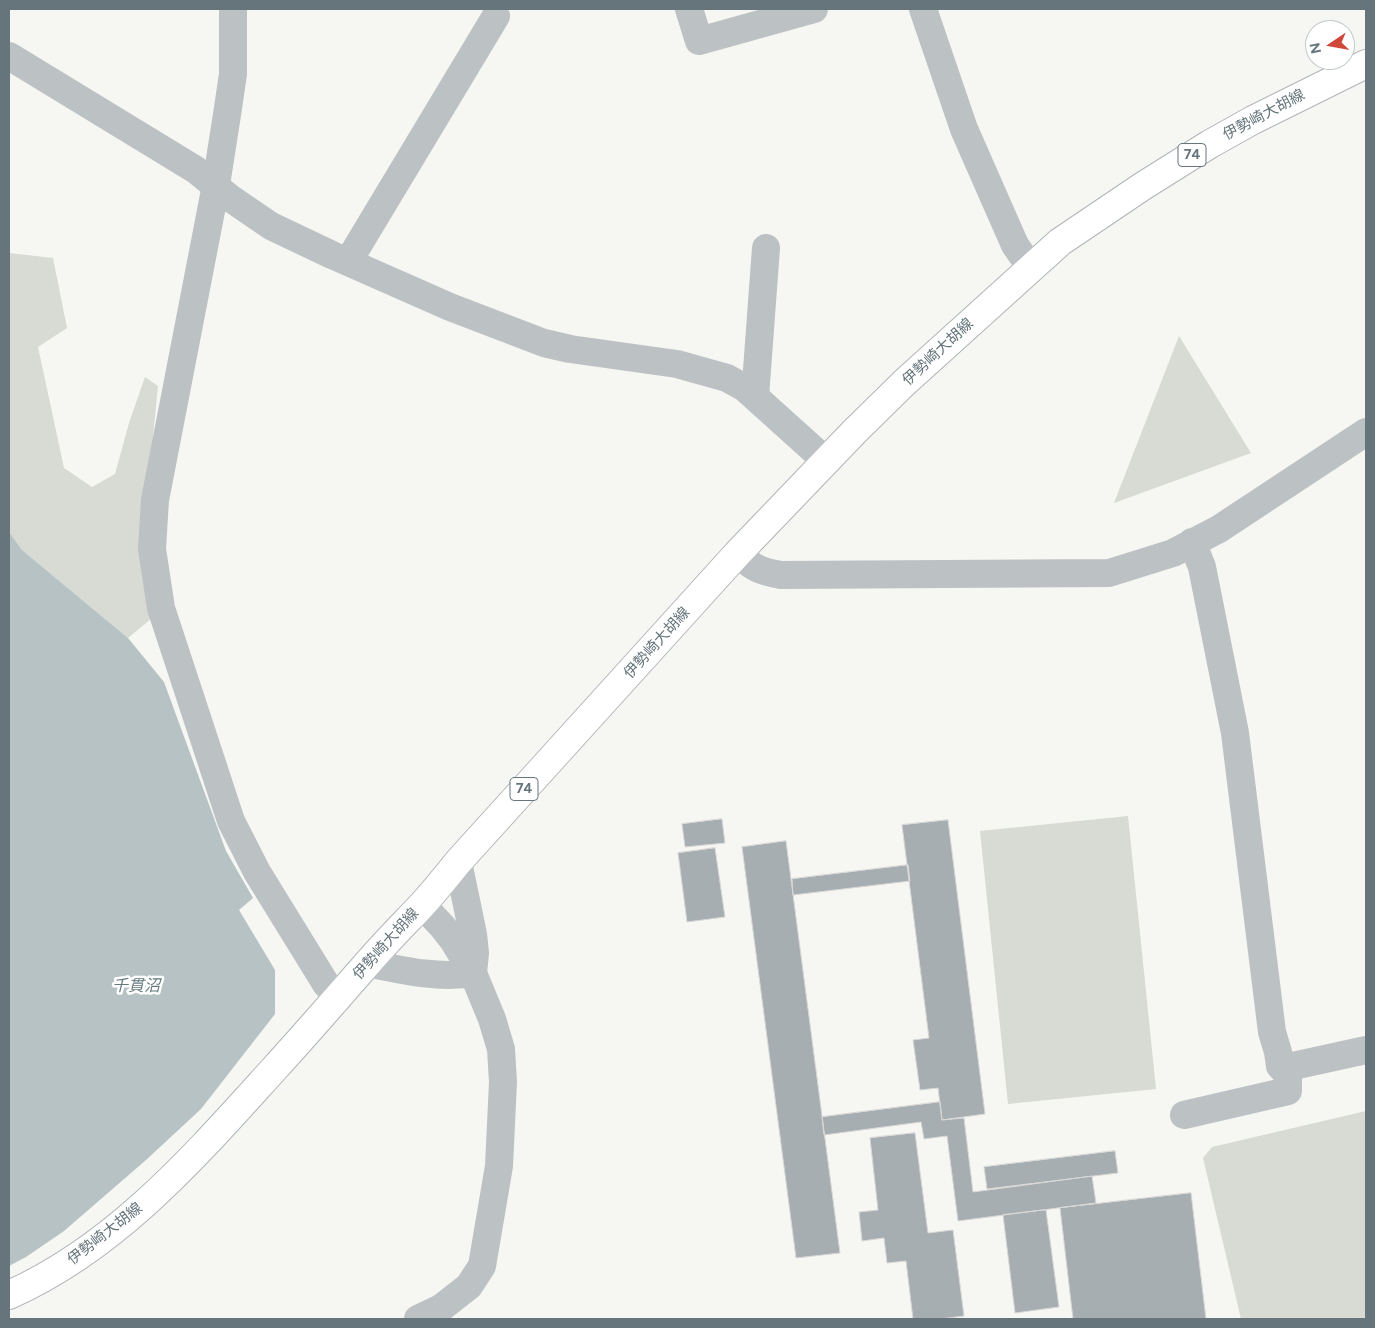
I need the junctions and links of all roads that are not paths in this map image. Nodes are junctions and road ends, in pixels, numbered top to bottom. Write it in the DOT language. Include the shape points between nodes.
graph roads {
  1 [pos="232,9"];
  2 [pos="689,9"];
  3 [pos="814,9"];
  4 [pos="923,9"];
  5 [pos="496,16"];
  6 [pos="9,56"];
  7 [pos="1366,64"];
  8 [pos="216,186"];
  9 [pos="766,248"];
  10 [pos="348,262"];
  11 [pos="1031,268"];
  12 [pos="755,397"];
  13 [pos="1366,432"];
  14 [pos="826,461"];
  15 [pos="1192,542"];
  16 [pos="737,554"];
  17 [pos="458,862"];
  18 [pos="422,905"];
  19 [pos="367,964"];
  20 [pos="473,973"];
  21 [pos="339,998"];
  22 [pos="1366,1050"];
  23 [pos="1280,1066"];
  24 [pos="1184,1115"];
  25 [pos="9,1295"];
  26 [pos="418,1319"];
  1 -- 8 [label="street" via="233,74"];
  2 -- 3 [label="street" via="699,41"];
  4 -- 11 [label="street" via="964,129 1016,245"];
  5 -- 10 [label="street"];
  6 -- 8 [label="street" via="196,170"];
  7 -- 11 [label="main road, 伊勢崎大胡線 / 74" via="1210,144 1060,242"];
  8 -- 10 [label="street" via="271,226"];
  8 -- 21 [label="street" via="154,500 152,549 155,574 161,608 231,821 326,984"];
  9 -- 12 [label="street"];
  10 -- 12 [label="street" via="478,319 544,343 705,371 738,383"];
  11 -- 14 [label="main road, 伊勢崎大胡線 / 74" via="905,382"];
  12 -- 14 [label="street"];
  13 -- 15 [label="street" via="1219,529"];
  14 -- 16 [label="main road, 伊勢崎大胡線 / 74"];
  15 -- 16 [label="street" via="1173,553 1109,572 781,575 754,568"];
  15 -- 23 [label="street" via="1202,567 1235,733 1272,1032"];
  16 -- 17 [label="main road, 伊勢崎大胡線 / 74"];
  17 -- 18 [label="main road, 伊勢崎大胡線 / 74"];
  17 -- 20 [label="street" via="473,934"];
  18 -- 19 [label="main road, 伊勢崎大胡線 / 74"];
  18 -- 20 [label="street" via="453,940"];
  19 -- 20 [label="street" via="450,975"];
  19 -- 21 [label="main road, 伊勢崎大胡線 / 74"];
  20 -- 26 [label="street" via="501,1048 503,1082 499,1166 482,1266 469,1286 441,1308"];
  21 -- 25 [label="main road, 伊勢崎大胡線 / 74" via="156,1193 76,1259"];
  22 -- 23 [label="street" via="1294,1066"];
  23 -- 24 [label="street" via="1288,1075 1288,1090"];
}
